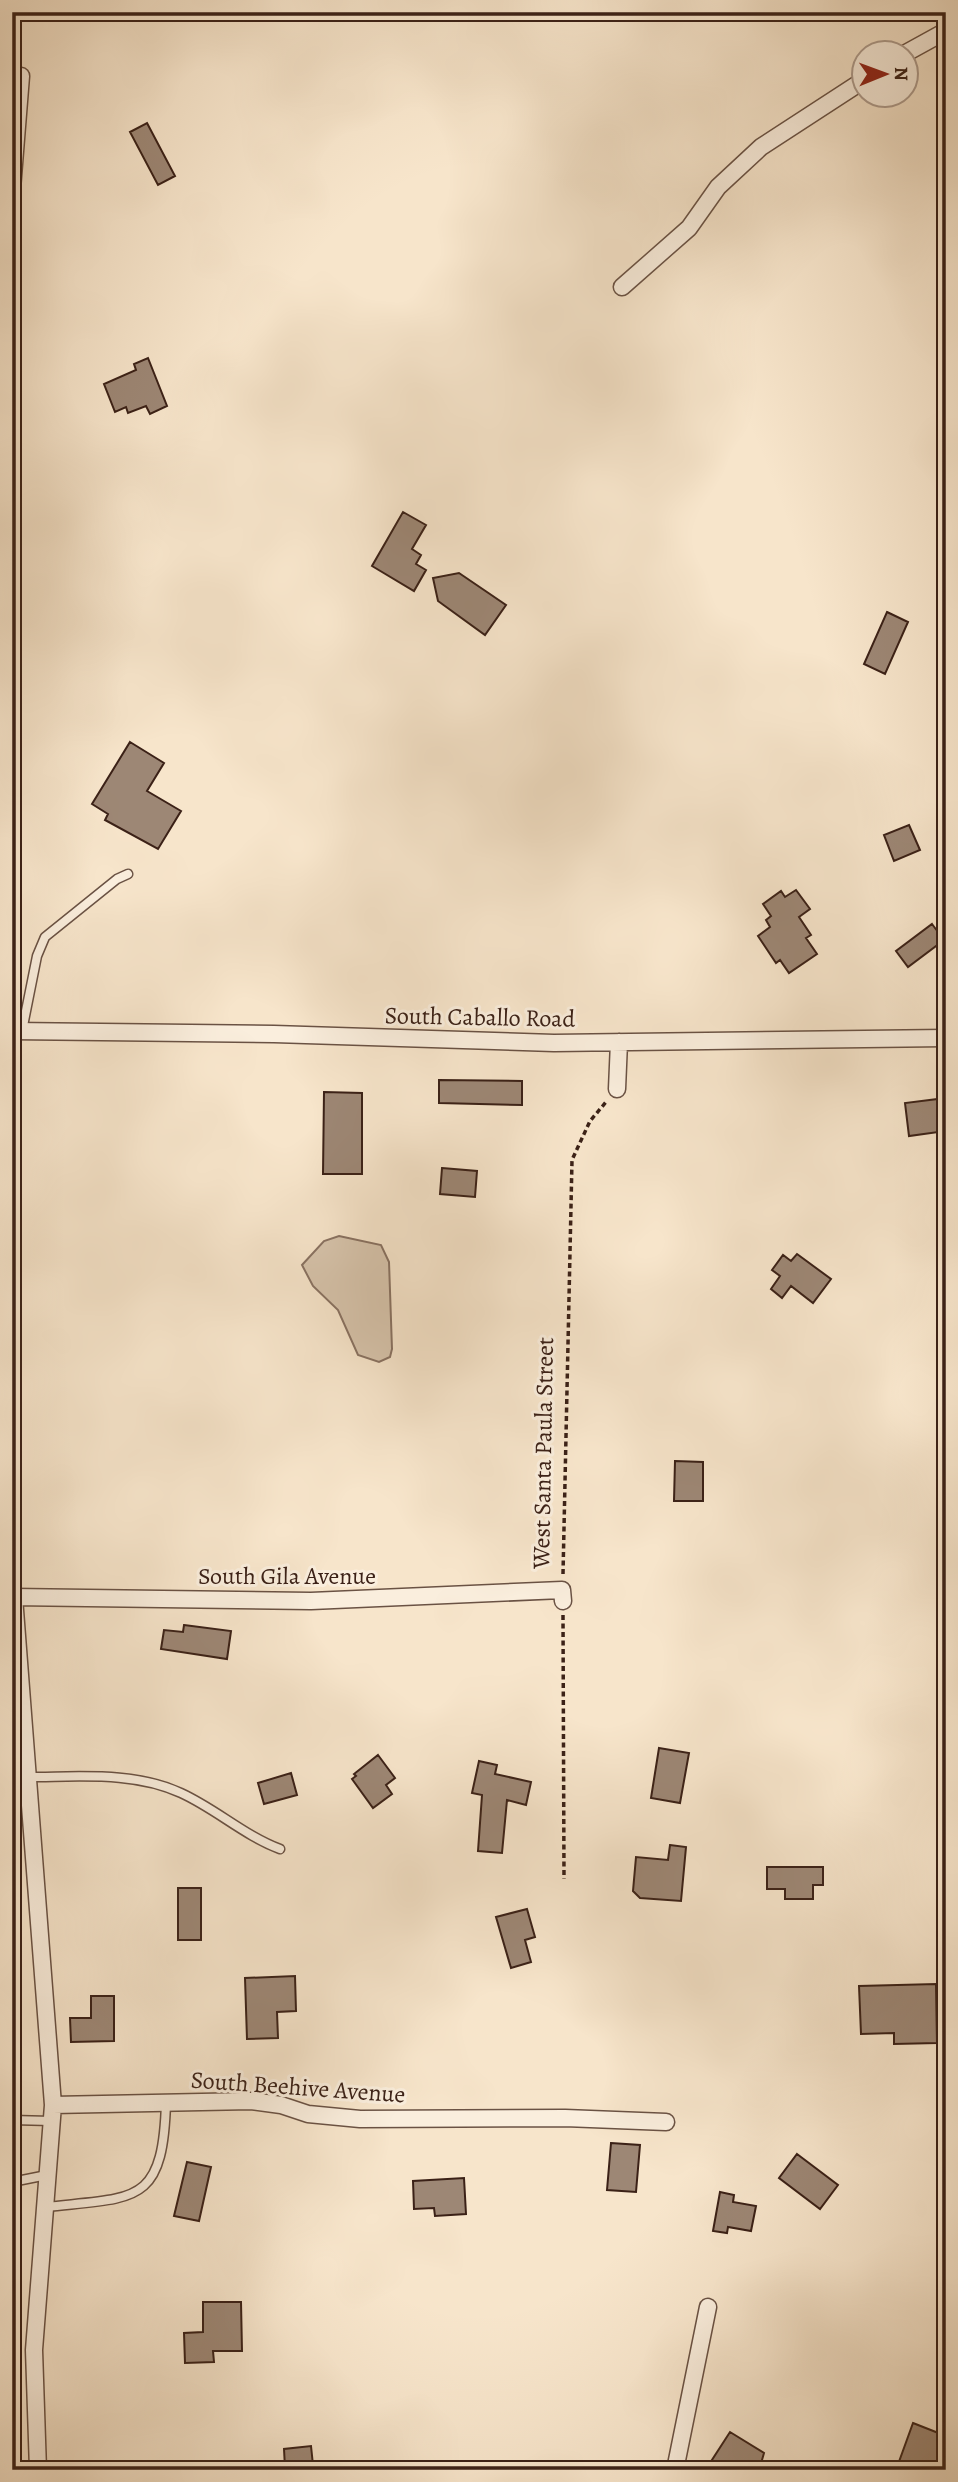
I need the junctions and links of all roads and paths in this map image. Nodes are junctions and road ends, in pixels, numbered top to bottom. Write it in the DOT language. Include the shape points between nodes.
graph roads {
  1 [pos="946,31"];
  2 [pos="920,45"];
  3 [pos="20,76"];
  4 [pos="850,89"];
  5 [pos="12,189"];
  6 [pos="622,287"];
  7 [pos="128,874"];
  8 [pos="17,1031"];
  9 [pos="946,1038"];
  10 [pos="619,1042"];
  11 [pos="617,1089"];
  12 [pos="563,1596"];
  13 [pos="13,1597"];
  14 [pos="27,1777"];
  15 [pos="280,1849"];
  16 [pos="564,1879"];
  17 [pos="166,2102"];
  18 [pos="52,2113"];
  19 [pos="12,2120"];
  20 [pos="666,2123"];
  21 [pos="49,2175"];
  22 [pos="12,2182"];
  23 [pos="46,2207"];
  24 [pos="708,2307"];
  25 [pos="37,2470"];
  26 [pos="675,2470"];
  1 -- 2 [label="street"];
  3 -- 5 [label="street"];
  4 -- 6 [label="street" via="761,147 718,187 689,228"];
  7 -- 8 [label="lane" via="46,937"];
  8 -- 10 [label="street, South Caballo Road"];
  9 -- 10 [label="street, South Caballo Road"];
  10 -- 11 [label="street"];
  11 -- 12 [label="path, West Santa Paula Street" via="590,1121 572,1160"];
  12 -- 13 [label="street, South Gila Avenue" via="311,1601"];
  12 -- 16 [label="path, West Santa Paula Street"];
  13 -- 14 [label="street"];
  14 -- 15 [label="lane" via="159,1784"];
  14 -- 18 [label="street"];
  17 -- 18 [label="street, South Beehive Avenue"];
  17 -- 20 [label="street, South Beehive Avenue" via="251,2101 308,2114 360,2119 565,2118"];
  17 -- 23 [label="lane" via="161,2157 146,2186 127,2198"];
  18 -- 19 [label="lane"];
  18 -- 21 [label="street"];
  21 -- 22 [label="lane"];
  21 -- 23 [label="street"];
  23 -- 25 [label="street" via="34,2350"];
  24 -- 26 [label="street"];
}
